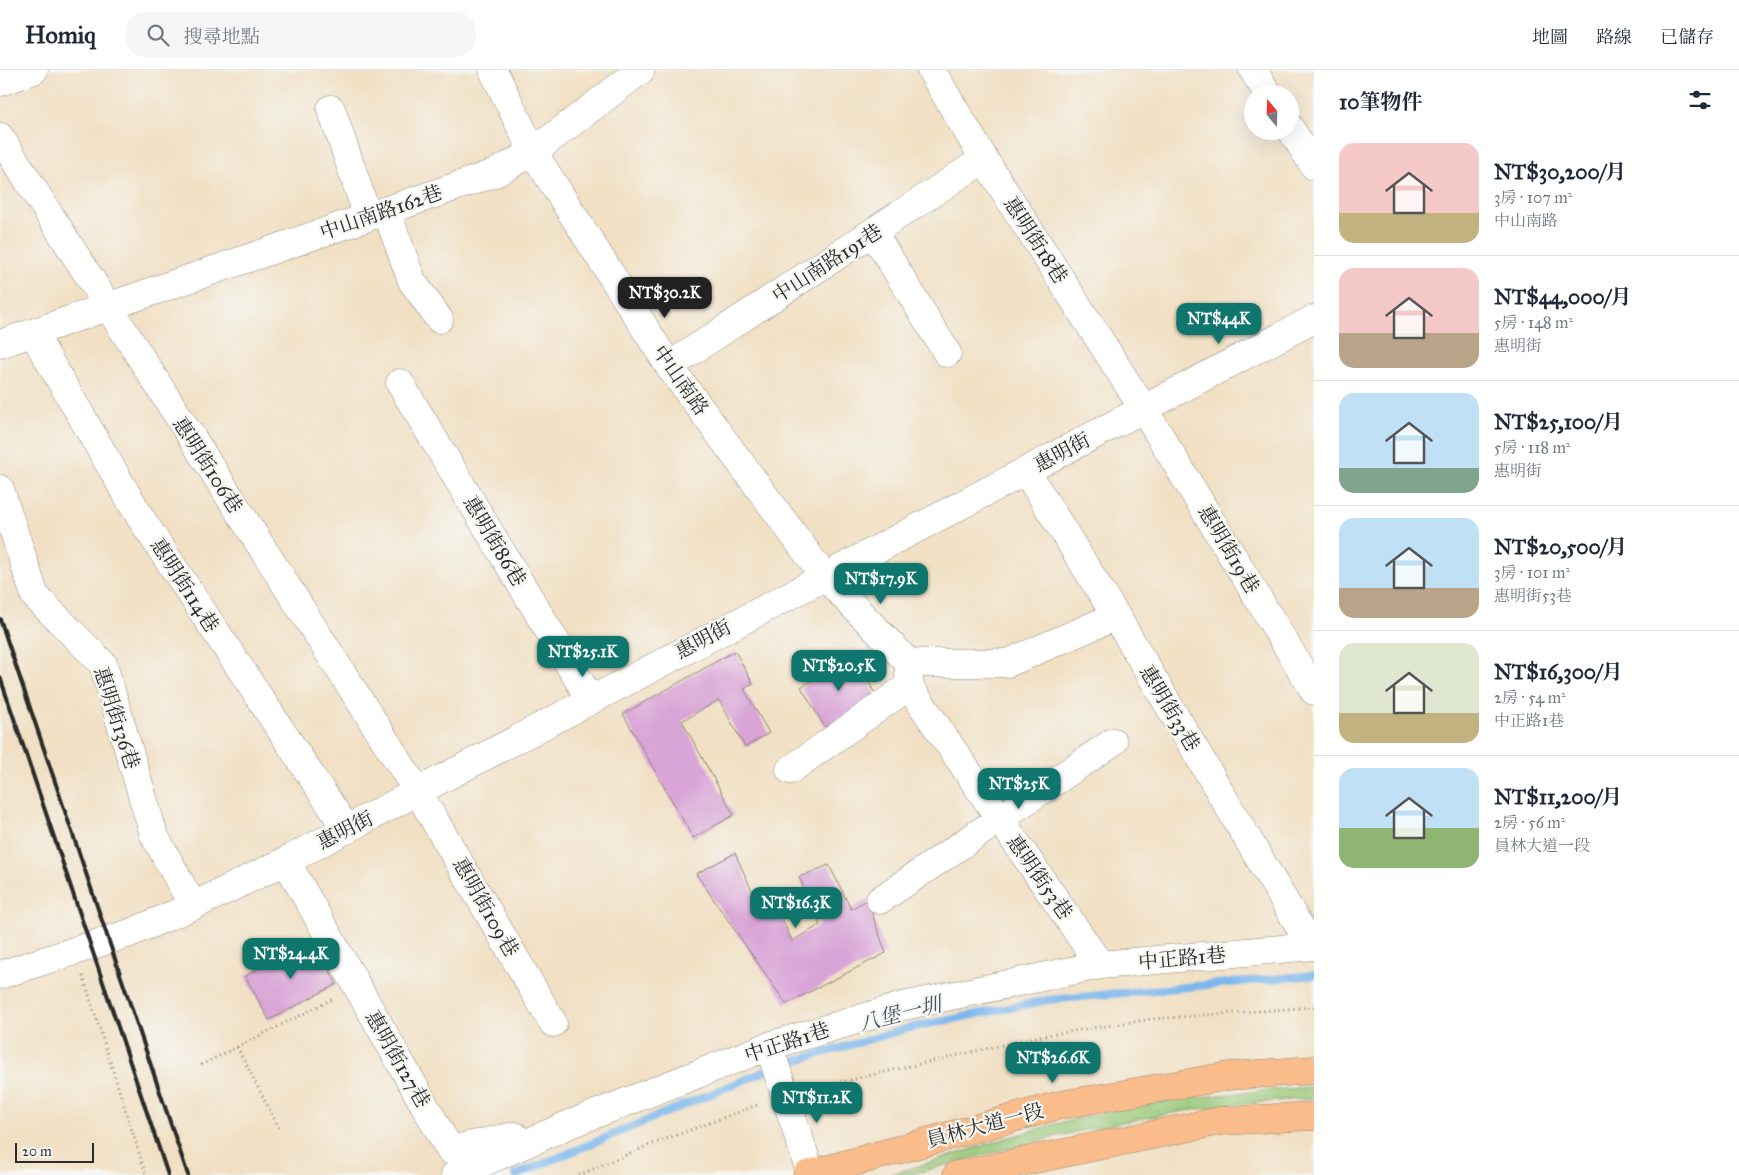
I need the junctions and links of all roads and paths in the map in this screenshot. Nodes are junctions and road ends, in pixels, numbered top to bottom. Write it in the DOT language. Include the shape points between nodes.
graph roads {
  1 [pos="34,70"];
  2 [pos="493,70"];
  3 [pos="641,70"];
  4 [pos="931,70"];
  5 [pos="1253,70"];
  6 [pos="0,82"];
  7 [pos="1262,85"];
  8 [pos="331,109"];
  9 [pos="0,137"];
  10 [pos="1298,140"];
  11 [pos="533,152"];
  12 [pos="984,159"];
  13 [pos="1314,166"];
  14 [pos="377,214"];
  15 [pos="873,232"];
  16 [pos="108,307"];
  17 [pos="440,319"];
  18 [pos="1314,319"];
  19 [pos="33,333"];
  20 [pos="0,344"];
  21 [pos="947,353"];
  22 [pos="670,366"];
  23 [pos="400,383"];
  24 [pos="1143,408"];
  25 [pos="1026,471"];
  26 [pos="0,489"];
  27 [pos="824,576"];
  28 [pos="1116,616"];
  29 [pos="909,674"];
  30 [pos="1314,691"];
  31 [pos="590,699"];
  32 [pos="1113,742"];
  33 [pos="790,770"];
  34 [pos="418,792"];
  35 [pos="999,819"];
  36 [pos="347,830"];
  37 [pos="286,861"];
  38 [pos="880,900"];
  39 [pos="193,906"];
  40 [pos="1313,946"];
  41 [pos="1100,965"];
  42 [pos="82,973"];
  43 [pos="0,975"];
  44 [pos="357,987"];
  45 [pos="1314,1007"];
  46 [pos="553,1022"];
  47 [pos="237,1047"];
  48 [pos="770,1051"];
  49 [pos="201,1065"];
  50 [pos="1314,1070"];
  51 [pos="783,1092"];
  52 [pos="1314,1116"];
  53 [pos="570,1124"];
  54 [pos="280,1130"];
  55 [pos="146,1175"];
  56 [pos="456,1175"];
  57 [pos="579,1175"];
  58 [pos="810,1175"];
  59 [pos="957,1175"];
  1 -- 6 [label="street"];
  2 -- 11 [label="street, 中山南路"];
  3 -- 11 [label="street, 中山南路162巷"];
  4 -- 12 [label="street, 惠明街18巷"];
  5 -- 7 [label="street"];
  8 -- 14 [label="street"];
  9 -- 16 [label="street, 惠明街106巷"];
  10 -- 13 [label="street"];
  11 -- 14 [label="street, 中山南路162巷" via="495,173"];
  11 -- 22 [label="street, 中山南路"];
  12 -- 15 [label="street, 中山南路191巷"];
  12 -- 24 [label="street, 惠明街18巷"];
  14 -- 16 [label="street, 中山南路162巷"];
  14 -- 17 [label="street" via="412,281"];
  15 -- 21 [label="street"];
  15 -- 22 [label="street, 中山南路191巷"];
  16 -- 19 [label="street, 中山南路162巷"];
  16 -- 34 [label="street, 惠明街106巷"];
  18 -- 24 [label="street, 惠明街"];
  19 -- 20 [label="street, 中山南路162巷"];
  19 -- 36 [label="street, 惠明街114巷" via="140,517"];
  22 -- 27 [label="street, 中山南路"];
  23 -- 31 [label="street, 惠明街86巷"];
  24 -- 25 [label="street, 惠明街"];
  24 -- 30 [label="street, 惠明街19巷"];
  25 -- 27 [label="street, 惠明街"];
  25 -- 28 [label="street, 惠明街33巷"];
  26 -- 39 [label="street, 惠明街136巷" via="35,596 103,664 154,835"];
  27 -- 29 [label="street, 惠明街53巷"];
  27 -- 31 [label="street, 惠明街"];
  28 -- 29 [label="street" via="1008,663"];
  28 -- 40 [label="street, 惠明街33巷"];
  29 -- 33 [label="street"];
  29 -- 35 [label="street, 惠明街53巷"];
  31 -- 34 [label="street, 惠明街"];
  32 -- 35 [label="street"];
  34 -- 36 [label="street, 惠明街"];
  34 -- 46 [label="street, 惠明街109巷"];
  35 -- 38 [label="street"];
  35 -- 41 [label="street, 惠明街53巷"];
  36 -- 37 [label="street, 惠明街"];
  37 -- 39 [label="street, 惠明街"];
  37 -- 44 [label="street, 惠明街127巷"];
  39 -- 43 [label="street, 惠明街" via="130,934"];
  40 -- 41 [label="street, 中正路1巷"];
  41 -- 48 [label="street, 中正路1巷" via="903,1006"];
  42 -- 55 [label="path"];
  44 -- 47 [label="path"];
  44 -- 53 [label="street, 惠明街127巷" via="450,1150"];
  45 -- 51 [label="path" via="1152,1019 1041,1036"];
  47 -- 49 [label="path"];
  47 -- 54 [label="path"];
  48 -- 51 [label="street"];
  48 -- 53 [label="street, 中正路1巷"];
  50 -- 58 [label="main road, 員林大道一段" via="1228,1076 1060,1105"];
  51 -- 57 [label="path"];
  51 -- 58 [label="street"];
  52 -- 59 [label="main road, 員林大道一段" via="1220,1121"];
  53 -- 56 [label="street, 中正路1巷"];
}
